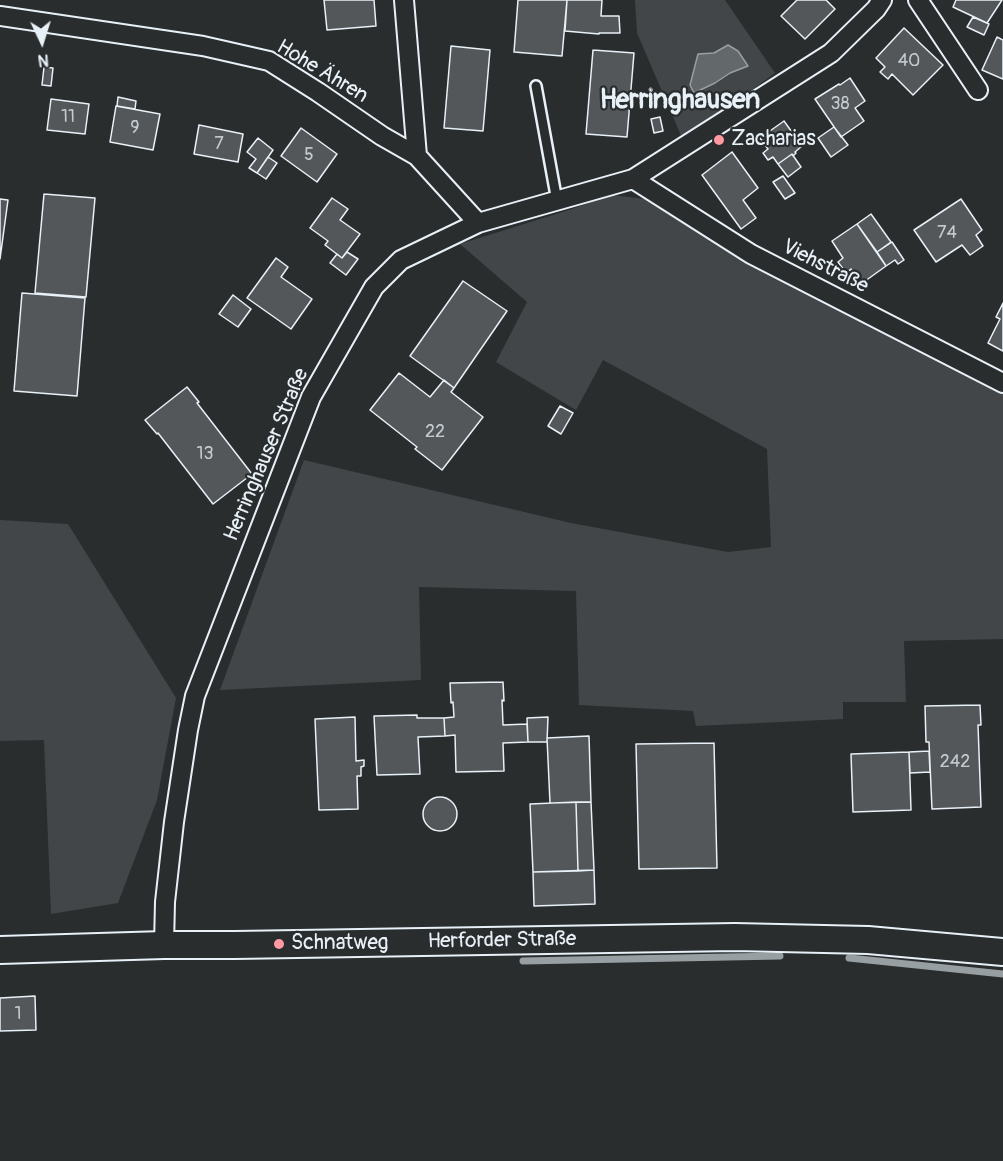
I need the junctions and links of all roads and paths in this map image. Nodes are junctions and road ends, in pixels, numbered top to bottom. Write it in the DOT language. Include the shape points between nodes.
graph roads {
  1 [pos="404,0"];
  2 [pos="882,0"];
  3 [pos="918,0"];
  4 [pos="0,16"];
  5 [pos="536,86"];
  6 [pos="978,90"];
  7 [pos="417,156"];
  8 [pos="633,179"];
  9 [pos="557,201"];
  10 [pos="478,223"];
  11 [pos="1003,383"];
  12 [pos="164,945"];
  13 [pos="0,950"];
  14 [pos="1003,952"];
  1 -- 7 [label="street"];
  2 -- 8 [label="street, Herringhauser Straße" via="831,53"];
  3 -- 6 [label="street"];
  4 -- 7 [label="street, Hohe Ähren" via="203,46 269,61"];
  5 -- 9 [label="lane"];
  7 -- 10 [label="street, Hohe Ähren"];
  8 -- 9 [label="street, Herringhauser Straße"];
  8 -- 11 [label="street, Viehstraße" via="751,254"];
  9 -- 10 [label="street, Herringhauser Straße"];
  10 -- 12 [label="street, Herringhauser Straße" via="401,260 374,287 311,397 195,696 174,822"];
  12 -- 13 [label="main road, Herforder Straße"];
  12 -- 14 [label="main road, Herforder Straße" via="735,937 868,940"];
}
